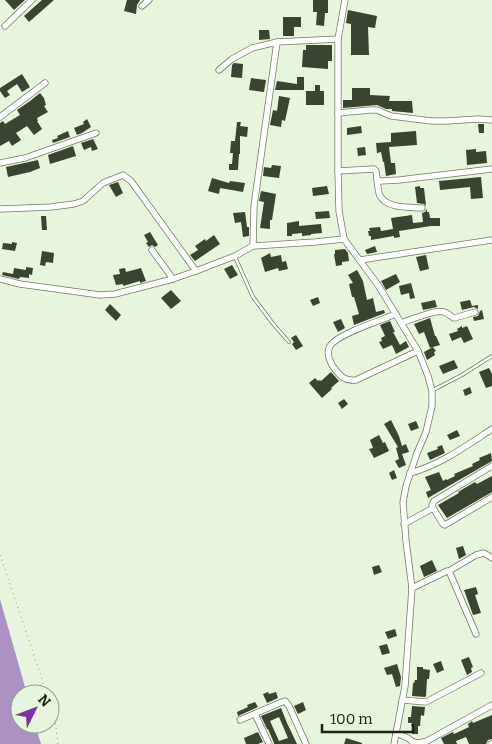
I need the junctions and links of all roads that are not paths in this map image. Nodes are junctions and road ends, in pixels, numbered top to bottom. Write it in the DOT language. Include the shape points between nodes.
graph roads {
  1 [pos="32,0"];
  2 [pos="149,0"];
  3 [pos="345,0"];
  4 [pos="142,6"];
  5 [pos="5,26"];
  6 [pos="338,39"];
  7 [pos="277,42"];
  8 [pos="219,70"];
  9 [pos="44,83"];
  10 [pos="338,113"];
  11 [pos="0,117"];
  12 [pos="492,120"];
  13 [pos="96,133"];
  14 [pos="0,163"];
  15 [pos="492,169"];
  16 [pos="338,171"];
  17 [pos="378,180"];
  18 [pos="422,208"];
  19 [pos="0,209"];
  20 [pos="344,239"];
  21 [pos="492,240"];
  22 [pos="253,246"];
  23 [pos="152,250"];
  24 [pos="235,256"];
  25 [pos="360,260"];
  26 [pos="196,272"];
  27 [pos="0,279"];
  28 [pos="173,279"];
  29 [pos="475,312"];
  30 [pos="396,314"];
  31 [pos="401,323"];
  32 [pos="289,342"];
  33 [pos="418,351"];
  34 [pos="492,356"];
  35 [pos="432,391"];
  36 [pos="492,430"];
  37 [pos="492,466"];
  38 [pos="410,474"];
  39 [pos="492,497"];
  40 [pos="433,508"];
  41 [pos="404,524"];
  42 [pos="492,558"];
  43 [pos="449,571"];
  44 [pos="412,588"];
  45 [pos="476,634"];
  46 [pos="481,673"];
  47 [pos="402,700"];
  48 [pos="492,706"];
  49 [pos="255,714"];
  50 [pos="240,720"];
  51 [pos="396,733"];
  52 [pos="414,743"];
  53 [pos="269,744"];
  54 [pos="306,744"];
  55 [pos="394,744"];
  1 -- 5 [label="street"];
  2 -- 4 [label="street"];
  3 -- 6 [label="street"];
  6 -- 7 [label="street"];
  6 -- 10 [label="street"];
  7 -- 8 [label="street" via="252,48"];
  7 -- 22 [label="street" via="254,206"];
  9 -- 11 [label="street"];
  10 -- 12 [label="street" via="377,110 391,116 432,120"];
  10 -- 16 [label="street"];
  13 -- 14 [label="street" via="25,158"];
  15 -- 17 [label="street"];
  16 -- 17 [label="street" via="374,169"];
  16 -- 20 [label="street" via="339,211"];
  17 -- 18 [label="street" via="379,194 384,201 399,207"];
  19 -- 26 [label="street" via="74,204 83,201 103,183 124,175"];
  20 -- 22 [label="street"];
  20 -- 25 [label="street"];
  21 -- 25 [label="street"];
  22 -- 24 [label="street"];
  23 -- 28 [label="street"];
  24 -- 26 [label="street"];
  24 -- 32 [label="lane" via="253,297"];
  25 -- 30 [label="street"];
  26 -- 28 [label="street"];
  27 -- 28 [label="street" via="100,295"];
  29 -- 31 [label="street" via="454,318 437,311"];
  30 -- 31 [label="street"];
  30 -- 33 [label="street" via="334,341 328,351 332,364 344,378 356,380"];
  31 -- 33 [label="street"];
  33 -- 35 [label="street"];
  34 -- 35 [label="lane"];
  35 -- 38 [label="street" via="426,432"];
  36 -- 38 [label="street" via="438,462"];
  37 -- 40 [label="street" via="434,501"];
  38 -- 41 [label="street" via="403,502"];
  39 -- 40 [label="street" via="445,525"];
  40 -- 41 [label="street"];
  41 -- 44 [label="street"];
  42 -- 43 [label="street" via="484,553 476,555"];
  43 -- 44 [label="street"];
  43 -- 45 [label="street"];
  44 -- 47 [label="street"];
  46 -- 47 [label="street" via="426,702"];
  47 -- 51 [label="street"];
  48 -- 52 [label="street" via="427,741"];
  49 -- 50 [label="street"];
  49 -- 53 [label="street"];
  49 -- 54 [label="street" via="285,702"];
  51 -- 52 [label="street"];
  51 -- 55 [label="street"];
}
